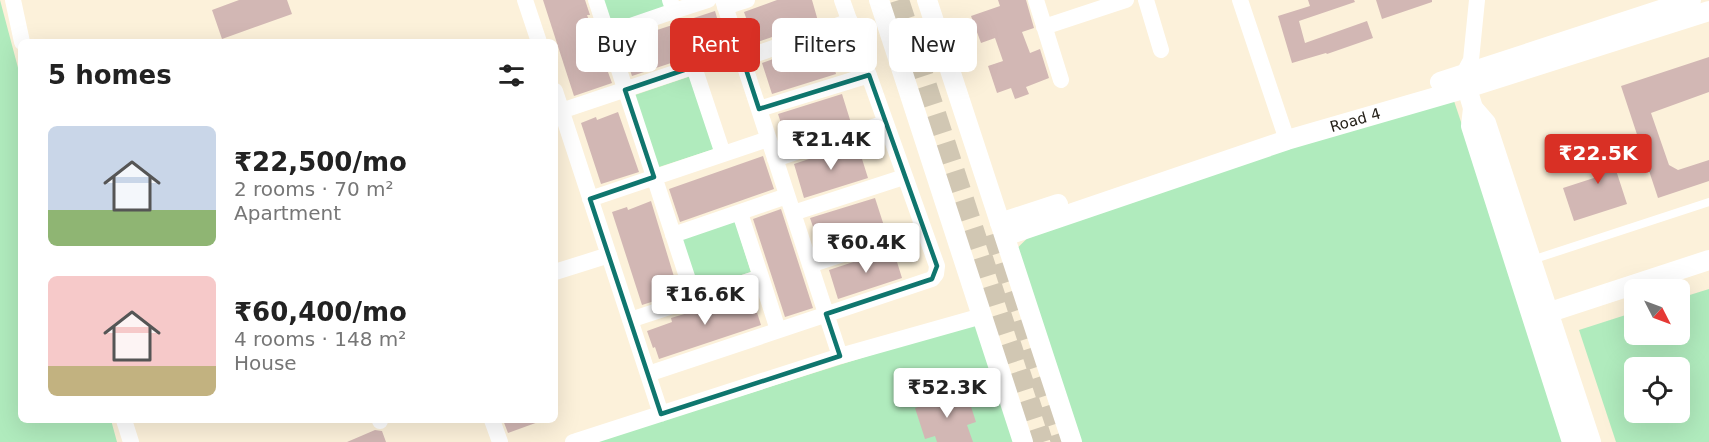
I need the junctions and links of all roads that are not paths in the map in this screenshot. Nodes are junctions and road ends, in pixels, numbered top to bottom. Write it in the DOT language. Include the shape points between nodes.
graph roads {
  1 [pos="13,0"];
  2 [pos="525,0"];
  3 [pos="596,0"];
  4 [pos="708,0"];
  5 [pos="747,0"];
  6 [pos="842,0"];
  7 [pos="879,0"];
  8 [pos="927,0"];
  9 [pos="1036,0"];
  10 [pos="1126,0"];
  11 [pos="1146,0"];
  12 [pos="1240,0"];
  13 [pos="1476,0"];
  14 [pos="1691,0"];
  15 [pos="724,4"];
  16 [pos="672,6"];
  17 [pos="1709,11"];
  18 [pos="602,18"];
  19 [pos="644,18"];
  20 [pos="849,18"];
  21 [pos="1044,27"];
  22 [pos="21,39"];
  23 [pos="538,39"];
  24 [pos="1161,50"];
  25 [pos="619,72"];
  26 [pos="679,72"];
  27 [pos="696,72"];
  28 [pos="747,72"];
  29 [pos="868,72"];
  30 [pos="869,75"];
  31 [pos="1061,80"];
  32 [pos="1465,82"];
  33 [pos="625,90"];
  34 [pos="1473,108"];
  35 [pos="759,110"];
  36 [pos="558,112"];
  37 [pos="885,123"];
  38 [pos="1285,135"];
  39 [pos="768,139"];
  40 [pos="723,154"];
  41 [pos="775,159"];
  42 [pos="654,177"];
  43 [pos="904,177"];
  44 [pos="788,196"];
  45 [pos="590,199"];
  46 [pos="1709,202"];
  47 [pos="740,213"];
  48 [pos="793,213"];
  49 [pos="922,228"];
  50 [pos="1003,229"];
  51 [pos="673,235"];
  52 [pos="609,255"];
  53 [pos="1709,260"];
  54 [pos="1532,261"];
  55 [pos="810,265"];
  56 [pos="558,271"];
  57 [pos="761,277"];
  58 [pos="694,298"];
  59 [pos="826,314"];
  60 [pos="1540,315"];
  61 [pos="982,316"];
  62 [pos="630,320"];
  63 [pos="778,330"];
  64 [pos="840,356"];
  65 [pos="648,374"];
  66 [pos="661,414"];
  67 [pos="125,423"];
  68 [pos="493,423"];
  69 [pos="130,442"];
  70 [pos="500,442"];
  71 [pos="573,442"];
  72 [pos="1023,442"];
  73 [pos="1072,442"];
  74 [pos="1572,442"];
  75 [pos="1590,442"];
  1 -- 22 [label="street"];
  2 -- 23 [label="street"];
  3 -- 18 [label="street"];
  4 -- 16 [label="street"];
  5 -- 15 [label="street"];
  6 -- 20 [label="street"];
  7 -- 61 [label="street"];
  8 -- 50 [label="street"];
  9 -- 21 [label="street"];
  10 -- 21 [label="street"];
  11 -- 24 [label="street"];
  12 -- 38 [label="street"];
  13 -- 32 [label="street" via="1471,60"];
  14 -- 32 [label="street, Road 4"];
  16 -- 19 [label="street"];
  17 -- 32 [label="street, Road 4"];
  21 -- 31 [label="street"];
  25 -- 33 [label="street"];
  26 -- 33 [label="street"];
  27 -- 40 [label="street"];
  28 -- 35 [label="street"];
  29 -- 30 [label="street"];
  30 -- 35 [label="street"];
  30 -- 37 [label="street"];
  32 -- 34 [label="street"];
  32 -- 38 [label="street, Road 4"];
  33 -- 36 [label="street"];
  33 -- 42 [label="street"];
  34 -- 54 [label="street" via="1486,123"];
  34 -- 60 [label="street" via="1471,126"];
  35 -- 39 [label="street"];
  36 -- 45 [label="street"];
  37 -- 41 [label="street"];
  37 -- 43 [label="street"];
  38 -- 50 [label="street, Road 4"];
  39 -- 40 [label="street"];
  39 -- 41 [label="street"];
  40 -- 42 [label="street"];
  41 -- 44 [label="street"];
  42 -- 45 [label="street"];
  42 -- 51 [label="street"];
  43 -- 48 [label="street"];
  43 -- 49 [label="street"];
  44 -- 47 [label="street"];
  44 -- 48 [label="street"];
  45 -- 52 [label="street"];
  46 -- 54 [label="lane"];
  47 -- 51 [label="street"];
  47 -- 57 [label="street"];
  48 -- 55 [label="street"];
  49 -- 55 [label="street"];
  49 -- 59 [label="street" via="937,266 932,279"];
  50 -- 73 [label="street"];
  51 -- 58 [label="street"];
  52 -- 56 [label="street"];
  52 -- 62 [label="street"];
  53 -- 60 [label="street"];
  54 -- 60 [label="street"];
  55 -- 59 [label="street"];
  57 -- 58 [label="street"];
  57 -- 63 [label="street"];
  58 -- 62 [label="street"];
  59 -- 63 [label="street"];
  59 -- 64 [label="street"];
  60 -- 74 [label="street"];
  60 -- 75 [label="street"];
  61 -- 64 [label="street"];
  61 -- 72 [label="street"];
  62 -- 65 [label="street"];
  63 -- 65 [label="street"];
  64 -- 66 [label="street"];
  65 -- 66 [label="street"];
  66 -- 71 [label="street"];
  67 -- 69 [label="street"];
  68 -- 70 [label="street"];
}
